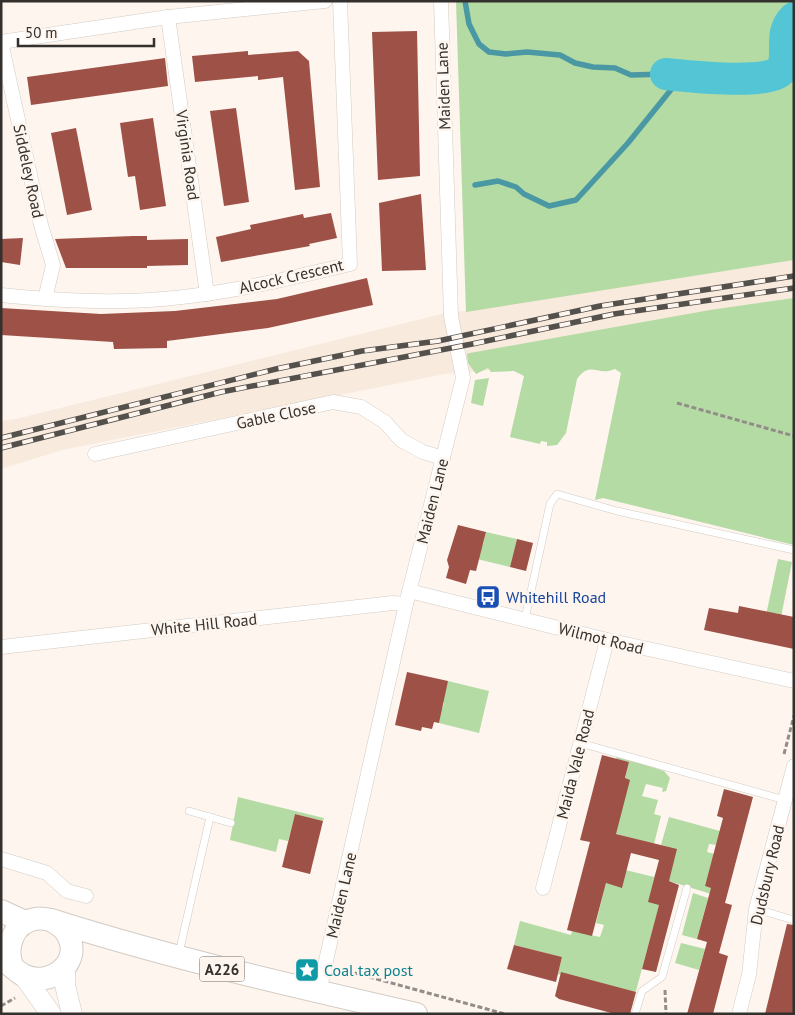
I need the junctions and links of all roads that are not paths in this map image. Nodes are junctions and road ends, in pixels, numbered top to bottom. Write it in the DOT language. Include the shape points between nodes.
graph roads {
  1 [pos="325,1"];
  2 [pos="340,1"];
  3 [pos="441,1"];
  4 [pos="168,17"];
  5 [pos="1,42"];
  6 [pos="207,294"];
  7 [pos="1,295"];
  8 [pos="45,299"];
  9 [pos="95,454"];
  10 [pos="443,458"];
  11 [pos="794,550"];
  12 [pos="408,597"];
  13 [pos="525,619"];
  14 [pos="607,640"];
  15 [pos="1,647"];
  16 [pos="794,681"];
  17 [pos="580,743"];
  18 [pos="794,766"];
  19 [pos="785,800"];
  20 [pos="189,811"];
  21 [pos="210,817"];
  22 [pos="231,823"];
  23 [pos="1,859"];
  24 [pos="543,888"];
  25 [pos="687,888"];
  26 [pos="86,896"];
  27 [pos="756,909"];
  28 [pos="1,911"];
  29 [pos="51,920"];
  30 [pos="794,920"];
  31 [pos="25,922"];
  32 [pos="125,943"];
  33 [pos="178,958"];
  34 [pos="68,961"];
  35 [pos="12,966"];
  36 [pos="319,992"];
  37 [pos="51,1014"];
  38 [pos="72,1014"];
  39 [pos="416,1014"];
  40 [pos="635,1014"];
  41 [pos="739,1014"];
  1 -- 4 [label="street"];
  2 -- 6 [label="street, Alcock Crescent" via="350,264"];
  3 -- 10 [label="street, Maiden Lane" via="452,316 463,378"];
  4 -- 5 [label="street"];
  4 -- 6 [label="street, Virginia Road"];
  5 -- 8 [label="street, Siddeley Road" via="41,226 53,265"];
  6 -- 8 [label="street, Alcock Crescent" via="124,301"];
  7 -- 8 [label="street, Alcock Crescent"];
  9 -- 10 [label="street, Gable Close" via="333,402 361,407 385,422 402,440 423,452"];
  10 -- 12 [label="street, Maiden Lane"];
  11 -- 13 [label="lane" via="617,511 557,494 550,504"];
  12 -- 13 [label="street, Wilmot Road"];
  12 -- 15 [label="street, White Hill Road" via="393,603"];
  12 -- 36 [label="street, Maiden Lane"];
  13 -- 14 [label="street, Wilmot Road"];
  14 -- 16 [label="street, Wilmot Road"];
  14 -- 17 [label="street, Maida Vale Road"];
  17 -- 19 [label="lane"];
  17 -- 24 [label="street, Maida Vale Road"];
  18 -- 19 [label="street, Dudsbury Road"];
  19 -- 27 [label="street, Dudsbury Road"];
  20 -- 21 [label="lane"];
  21 -- 22 [label="lane"];
  21 -- 33 [label="lane"];
  23 -- 26 [label="street" via="47,873 67,891"];
  25 -- 40 [label="lane" via="660,980 642,991"];
  27 -- 30 [label="lane"];
  27 -- 41 [label="street, Dudsbury Road" via="749,975"];
  28 -- 31 [label="main road"];
  29 -- 31 [label="main road" via="36,918"];
  29 -- 32 [label="main road, A226"];
  29 -- 34 [label="main road" via="66,931 70,942"];
  31 -- 35 [label="main road" via="12,936 8,952"];
  32 -- 33 [label="main road, A226"];
  32 -- 34 [label="main road, A226" via="83,949"];
  33 -- 36 [label="main road, A226"];
  34 -- 35 [label="main road" via="52,977 42,979"];
  34 -- 38 [label="main road" via="65,984"];
  35 -- 37 [label="main road"];
  36 -- 39 [label="main road, A226"];
}
